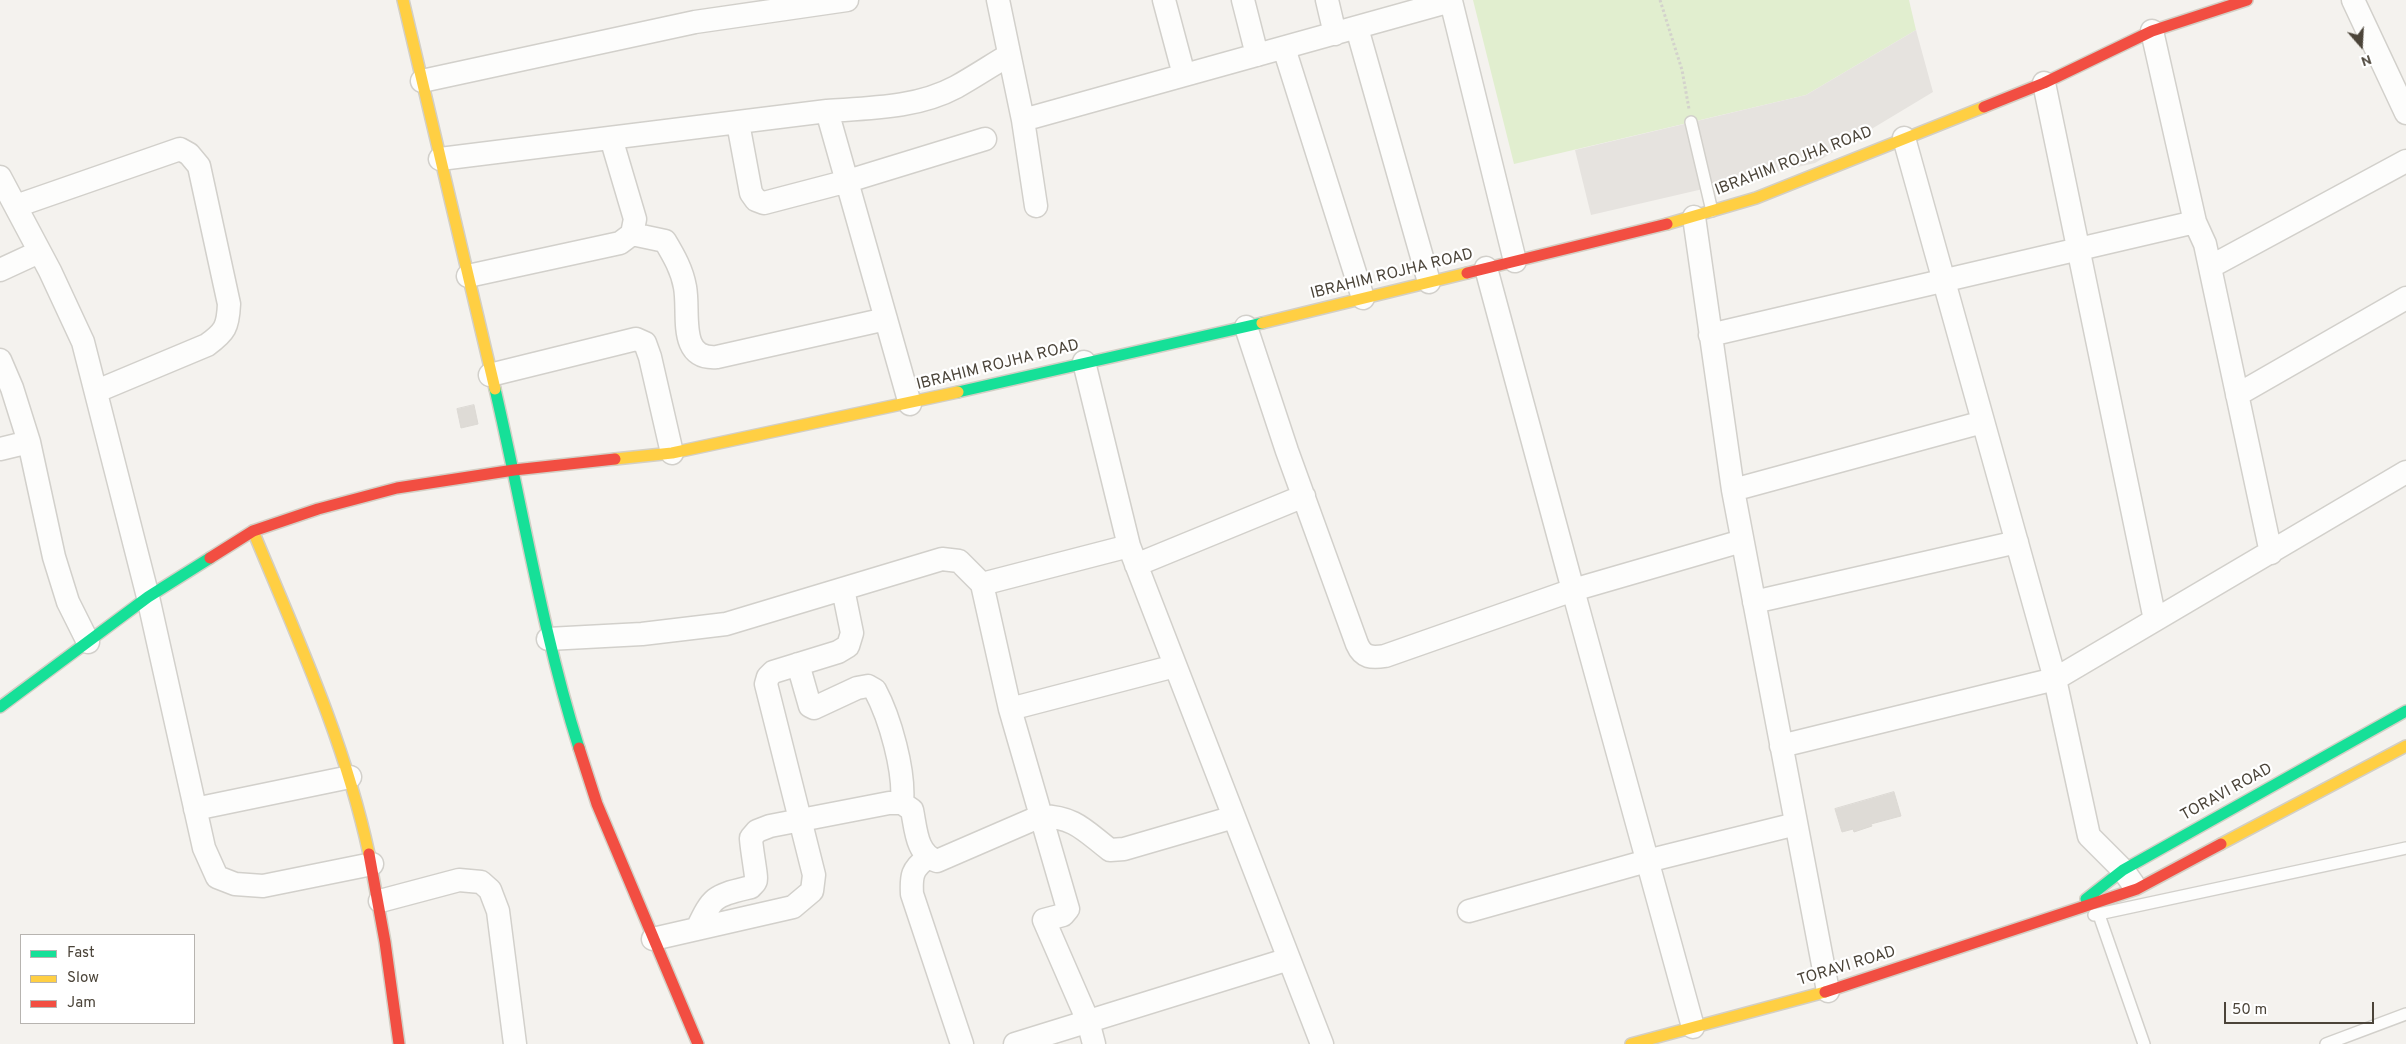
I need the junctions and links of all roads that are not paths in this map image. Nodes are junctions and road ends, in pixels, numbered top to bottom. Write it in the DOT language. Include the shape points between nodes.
graph roads {
  1 [pos="402,0"];
  2 [pos="847,0"];
  3 [pos="998,0"];
  4 [pos="1164,0"];
  5 [pos="1243,0"];
  6 [pos="1327,0"];
  7 [pos="2247,0"];
  8 [pos="2353,0"];
  9 [pos="1451,1"];
  10 [pos="1357,28"];
  11 [pos="2152,31"];
  12 [pos="1335,34"];
  13 [pos="1284,48"];
  14 [pos="1009,55"];
  15 [pos="1257,55"];
  16 [pos="1184,75"];
  17 [pos="422,81"];
  18 [pos="2044,83"];
  19 [pos="827,112"];
  20 [pos="2406,113"];
  21 [pos="1023,120"];
  22 [pos="1691,122"];
  23 [pos="738,123"];
  24 [pos="611,138"];
  25 [pos="1904,138"];
  26 [pos="985,139"];
  27 [pos="440,159"];
  28 [pos="2406,161"];
  29 [pos="0,177"];
  30 [pos="848,181"];
  31 [pos="9,202"];
  32 [pos="1036,206"];
  33 [pos="1703,214"];
  34 [pos="2195,222"];
  35 [pos="632,234"];
  36 [pos="2079,249"];
  37 [pos="39,252"];
  38 [pos="1514,261"];
  39 [pos="2210,267"];
  40 [pos="1486,268"];
  41 [pos="0,270"];
  42 [pos="468,276"];
  43 [pos="1944,281"];
  44 [pos="1429,282"];
  45 [pos="1364,298"];
  46 [pos="2406,298"];
  47 [pos="886,319"];
  48 [pos="1246,328"];
  49 [pos="1710,335"];
  50 [pos="0,360"];
  51 [pos="1084,362"];
  52 [pos="490,375"];
  53 [pos="97,391"];
  54 [pos="2237,395"];
  55 [pos="910,404"];
  56 [pos="1983,422"];
  57 [pos="29,442"];
  58 [pos="0,448"];
  59 [pos="672,453"];
  60 [pos="514,470"];
  61 [pos="2406,472"];
  62 [pos="1732,490"];
  63 [pos="1304,496"];
  64 [pos="253,531"];
  65 [pos="1742,541"];
  66 [pos="2017,542"];
  67 [pos="2271,553"];
  68 [pos="1132,555"];
  69 [pos="982,584"];
  70 [pos="843,589"];
  71 [pos="1574,590"];
  72 [pos="148,597"];
  73 [pos="1754,602"];
  74 [pos="2155,620"];
  75 [pos="548,639"];
  76 [pos="88,642"];
  77 [pos="798,664"];
  78 [pos="1175,666"];
  79 [pos="2055,679"];
  80 [pos="0,707"];
  81 [pos="1010,709"];
  82 [pos="2406,711"];
  83 [pos="1781,746"];
  84 [pos="2406,746"];
  85 [pos="350,778"];
  86 [pos="902,803"];
  87 [pos="195,810"];
  88 [pos="1041,816"];
  89 [pos="1234,818"];
  90 [pos="802,822"];
  91 [pos="1796,824"];
  92 [pos="2406,848"];
  93 [pos="927,858"];
  94 [pos="1647,861"];
  95 [pos="372,864"];
  96 [pos="2123,870"];
  97 [pos="2137,889"];
  98 [pos="380,901"];
  99 [pos="1469,911"];
  100 [pos="2069,912"];
  101 [pos="2099,915"];
  102 [pos="697,929"];
  103 [pos="653,939"];
  104 [pos="1289,958"];
  105 [pos="1828,991"];
  106 [pos="2406,1014"];
  107 [pos="1088,1021"];
  108 [pos="1692,1028"];
  109 [pos="1049,1039"];
  110 [pos="399,1044"];
  111 [pos="515,1044"];
  112 [pos="698,1044"];
  113 [pos="962,1044"];
  114 [pos="1015,1044"];
  115 [pos="1094,1044"];
  116 [pos="1322,1044"];
  117 [pos="1631,1044"];
  118 [pos="2144,1044"];
  119 [pos="2326,1044"];
  1 -- 17 [label="street"];
  2 -- 17 [label="street" via="695,22"];
  3 -- 14 [label="street"];
  4 -- 16 [label="street"];
  5 -- 15 [label="street"];
  6 -- 12 [label="street"];
  7 -- 11 [label="street, IBRAHIM ROJHA ROAD"];
  8 -- 20 [label="street"];
  9 -- 10 [label="street"];
  9 -- 38 [label="street"];
  10 -- 12 [label="street"];
  10 -- 44 [label="street"];
  11 -- 18 [label="street, IBRAHIM ROJHA ROAD"];
  11 -- 34 [label="street"];
  12 -- 13 [label="street"];
  13 -- 15 [label="street"];
  13 -- 45 [label="street"];
  14 -- 19 [label="street" via="955,88 927,98 897,106"];
  14 -- 21 [label="street"];
  15 -- 16 [label="street"];
  16 -- 21 [label="street"];
  17 -- 27 [label="street"];
  18 -- 25 [label="street, IBRAHIM ROJHA ROAD"];
  18 -- 36 [label="street"];
  19 -- 23 [label="street"];
  19 -- 30 [label="street"];
  21 -- 32 [label="street"];
  22 -- 33 [label="lane"];
  23 -- 24 [label="street"];
  23 -- 30 [label="street" via="751,193 756,200 764,203"];
  24 -- 27 [label="street"];
  24 -- 35 [label="street" via="635,219"];
  25 -- 33 [label="street, IBRAHIM ROJHA ROAD" via="1756,198"];
  25 -- 43 [label="street"];
  26 -- 30 [label="street"];
  27 -- 42 [label="street"];
  28 -- 39 [label="street"];
  29 -- 31 [label="street"];
  30 -- 47 [label="street"];
  31 -- 37 [label="street"];
  31 -- 53 [label="street" via="180,149 199,166 229,304 228,323 220,336 207,345"];
  33 -- 38 [label="street, IBRAHIM ROJHA ROAD"];
  33 -- 49 [label="street"];
  34 -- 36 [label="street"];
  34 -- 39 [label="street" via="2205,244"];
  35 -- 42 [label="street" via="620,243"];
  35 -- 47 [label="street" via="665,241 678,262 686,287 689,338 695,352 704,358"];
  36 -- 43 [label="street"];
  36 -- 74 [label="street"];
  37 -- 41 [label="street"];
  37 -- 53 [label="street" via="83,342"];
  38 -- 40 [label="street, IBRAHIM ROJHA ROAD"];
  39 -- 54 [label="street"];
  40 -- 44 [label="street, IBRAHIM ROJHA ROAD"];
  40 -- 71 [label="street"];
  42 -- 52 [label="street"];
  43 -- 49 [label="street"];
  43 -- 56 [label="street"];
  44 -- 45 [label="street, IBRAHIM ROJHA ROAD"];
  45 -- 48 [label="street, IBRAHIM ROJHA ROAD"];
  46 -- 54 [label="street"];
  47 -- 55 [label="street"];
  48 -- 51 [label="street, IBRAHIM ROJHA ROAD"];
  48 -- 63 [label="street"];
  49 -- 62 [label="street"];
  50 -- 57 [label="street"];
  51 -- 55 [label="street, IBRAHIM ROJHA ROAD"];
  51 -- 68 [label="street"];
  52 -- 59 [label="street" via="636,339 644,343 650,357"];
  52 -- 60 [label="street"];
  53 -- 72 [label="street"];
  54 -- 67 [label="street"];
  55 -- 59 [label="street, IBRAHIM ROJHA ROAD"];
  56 -- 62 [label="street"];
  56 -- 66 [label="street"];
  57 -- 58 [label="street"];
  57 -- 76 [label="street" via="54,557 68,602"];
  59 -- 60 [label="street, IBRAHIM ROJHA ROAD"];
  60 -- 64 [label="street, IBRAHIM ROJHA ROAD" via="397,488"];
  60 -- 75 [label="street"];
  61 -- 67 [label="street"];
  62 -- 65 [label="street"];
  63 -- 68 [label="street"];
  63 -- 71 [label="street" via="1357,644 1364,654 1372,658"];
  64 -- 72 [label="street, IBRAHIM ROJHA ROAD"];
  64 -- 85 [label="street" via="333,726"];
  65 -- 71 [label="street"];
  65 -- 73 [label="street"];
  66 -- 73 [label="street"];
  66 -- 79 [label="street"];
  67 -- 74 [label="street"];
  68 -- 69 [label="street"];
  68 -- 78 [label="street"];
  69 -- 70 [label="street" via="959,561 942,559"];
  69 -- 81 [label="street"];
  70 -- 75 [label="street" via="726,624 642,634"];
  70 -- 77 [label="street" via="852,634 848,646"];
  71 -- 94 [label="street"];
  72 -- 76 [label="street, IBRAHIM ROJHA ROAD"];
  72 -- 87 [label="street"];
  73 -- 83 [label="street"];
  74 -- 79 [label="street"];
  75 -- 103 [label="street" via="597,804"];
  76 -- 80 [label="street, IBRAHIM ROJHA ROAD"];
  77 -- 86 [label="street" via="806,698 814,708 857,688 868,686 875,690 900,768"];
  77 -- 90 [label="street" via="773,672 766,684"];
  78 -- 81 [label="street"];
  78 -- 89 [label="street"];
  79 -- 83 [label="street"];
  79 -- 96 [label="street" via="2089,836"];
  81 -- 88 [label="street"];
  82 -- 96 [label="street, TORAVI ROAD"];
  83 -- 91 [label="street"];
  84 -- 97 [label="street, TORAVI ROAD"];
  85 -- 87 [label="street"];
  85 -- 95 [label="street"];
  86 -- 90 [label="street"];
  86 -- 93 [label="street" via="912,810 919,845"];
  87 -- 95 [label="street" via="204,848 218,876 235,884 263,886"];
  88 -- 89 [label="street" via="1074,822 1110,850 1124,849"];
  88 -- 93 [label="street" via="937,861"];
  88 -- 107 [label="street" via="1068,909 1063,915 1044,920"];
  89 -- 104 [label="street"];
  90 -- 102 [label="street" via="757,831 751,838 755,883 714,898"];
  90 -- 102 [label="street" via="814,876 812,891 793,907"];
  91 -- 94 [label="street"];
  91 -- 105 [label="street"];
  92 -- 101 [label="lane"];
  93 -- 113 [label="street" via="916,866 911,876 912,894"];
  94 -- 99 [label="street"];
  94 -- 108 [label="street"];
  95 -- 98 [label="street"];
  96 -- 97 [label="street"];
  96 -- 100 [label="street, TORAVI ROAD"];
  97 -- 100 [label="street, TORAVI ROAD"];
  98 -- 110 [label="street"];
  98 -- 111 [label="street" via="459,880 481,882 490,890 498,911"];
  100 -- 101 [label="lane"];
  100 -- 105 [label="street, TORAVI ROAD"];
  101 -- 118 [label="lane"];
  102 -- 103 [label="street"];
  103 -- 112 [label="street"];
  104 -- 107 [label="street"];
  104 -- 116 [label="street"];
  105 -- 108 [label="street, TORAVI ROAD"];
  106 -- 119 [label="lane"];
  107 -- 109 [label="street"];
  107 -- 115 [label="street"];
  108 -- 117 [label="street, TORAVI ROAD"];
  109 -- 114 [label="street"];
}
